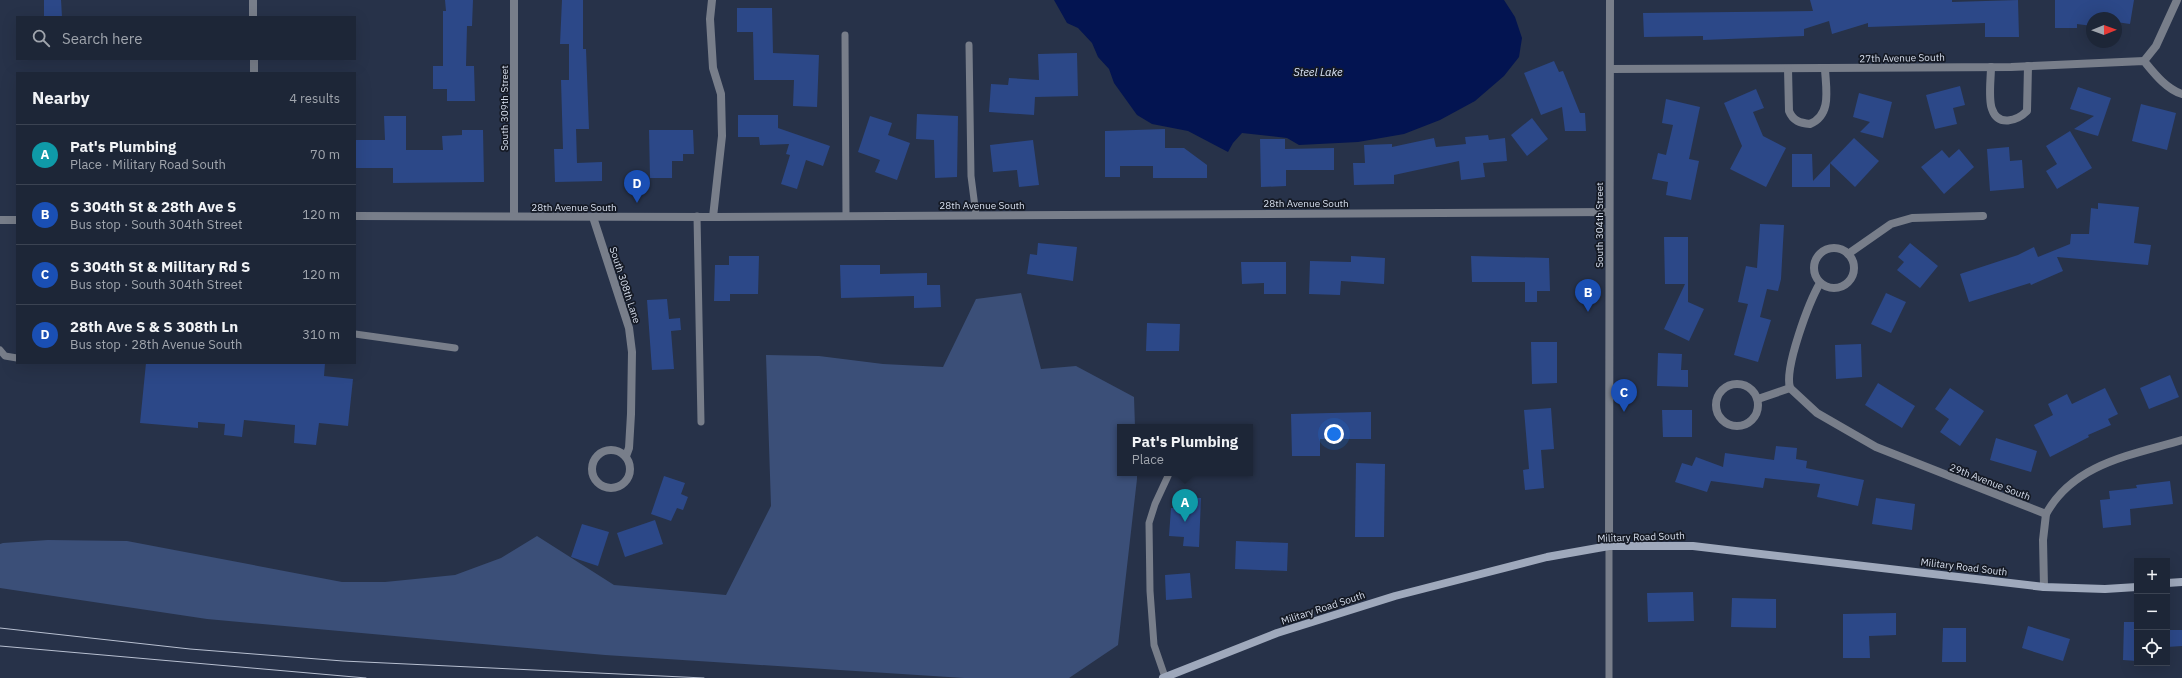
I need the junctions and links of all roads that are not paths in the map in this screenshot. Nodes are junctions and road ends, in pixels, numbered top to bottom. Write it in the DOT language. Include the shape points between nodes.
graph roads {
  1 [pos="253,0"];
  2 [pos="514,0"];
  3 [pos="712,0"];
  4 [pos="1610,0"];
  5 [pos="2177,0"];
  6 [pos="253,16"];
  7 [pos="845,35"];
  8 [pos="969,46"];
  9 [pos="254,60"];
  10 [pos="2144,61"];
  11 [pos="2028,66"];
  12 [pos="1990,67"];
  13 [pos="1610,69"];
  14 [pos="1788,69"];
  15 [pos="1825,69"];
  16 [pos="254,72"];
  17 [pos="2182,94"];
  18 [pos="1609,212"];
  19 [pos="976,215"];
  20 [pos="356,216"];
  21 [pos="514,216"];
  22 [pos="697,216"];
  23 [pos="846,216"];
  24 [pos="1983,216"];
  25 [pos="592,217"];
  26 [pos="713,217"];
  27 [pos="0,220"];
  28 [pos="16,220"];
  29 [pos="1848,254"];
  30 [pos="1820,283"];
  31 [pos="356,334"];
  32 [pos="455,348"];
  33 [pos="0,350"];
  34 [pos="16,358"];
  35 [pos="1790,388"];
  36 [pos="1758,399"];
  37 [pos="701,422"];
  38 [pos="2182,440"];
  39 [pos="626,456"];
  40 [pos="1168,476"];
  41 [pos="2046,514"];
  42 [pos="1609,546"];
  43 [pos="2182,582"];
  44 [pos="2170,584"];
  45 [pos="2044,587"];
  46 [pos="2134,587"];
  47 [pos="1164,677"];
  48 [pos="1609,678"];
  1 -- 6 [label="street"];
  2 -- 21 [label="street, South 309th Street"];
  3 -- 26 [label="street" via="710,19 713,68 721,94 722,136"];
  4 -- 13 [label="street, South 304th Street"];
  5 -- 10 [label="street" via="2156,46"];
  7 -- 23 [label="lane"];
  8 -- 19 [label="lane" via="971,176"];
  9 -- 16 [label="street"];
  10 -- 11 [label="street, 27th Avenue South"];
  10 -- 17 [label="street" via="2158,78"];
  11 -- 12 [label="street, 27th Avenue South"];
  11 -- 12 [label="street" via="2027,110 2014,121 2001,119 1992,108"];
  12 -- 15 [label="street, 27th Avenue South"];
  13 -- 14 [label="street, 27th Avenue South"];
  13 -- 18 [label="street, South 304th Street"];
  14 -- 15 [label="street, 27th Avenue South"];
  14 -- 15 [label="street" via="1791,117 1810,124 1821,117 1826,107"];
  18 -- 19 [label="street, 28th Avenue South"];
  18 -- 42 [label="street, South 304th Street"];
  19 -- 23 [label="street, 28th Avenue South"];
  20 -- 21 [label="street, 28th Avenue South"];
  21 -- 25 [label="street, 28th Avenue South"];
  22 -- 25 [label="street, 28th Avenue South"];
  22 -- 26 [label="street, 28th Avenue South"];
  22 -- 37 [label="lane"];
  23 -- 26 [label="street, 28th Avenue South"];
  24 -- 29 [label="street" via="1912,218 1891,224"];
  25 -- 39 [label="street, South 308th Lane" via="629,328 632,352 631,414 630,448"];
  27 -- 28 [label="street"];
  29 -- 30 [label="street" via="1853,264 1849,281 1838,288"];
  29 -- 30 [label="street" via="1834,248 1821,253 1814,264 1814,271"];
  30 -- 35 [label="street" via="1809,304 1791,364"];
  31 -- 32 [label="lane"];
  33 -- 34 [label="lane" via="5,356"];
  35 -- 36 [label="street"];
  35 -- 41 [label="street, 29th Avenue South" via="1817,413 1876,447"];
  36 -- 36 [label="street" via="1754,419 1743,426 1723,422 1716,410 1718,396 1722,390 1735,384 1749,387"];
  38 -- 41 [label="street" via="2108,462 2093,469 2062,492"];
  39 -- 39 [label="street, South 308th Lane" via="631,468 627,481 616,488 598,483 594,478 592,466 598,455 609,450 621,452"];
  40 -- 47 [label="lane" via="1149,523 1154,645"];
  41 -- 45 [label="street" via="2043,540"];
  42 -- 45 [label="main road, Military Road South" via="1700,546"];
  42 -- 47 [label="main road, Military Road South" via="1533,560 1395,596 1277,633"];
  42 -- 48 [label="lane"];
  43 -- 44 [label="main road"];
  45 -- 46 [label="main road, Military Road South"];
}
